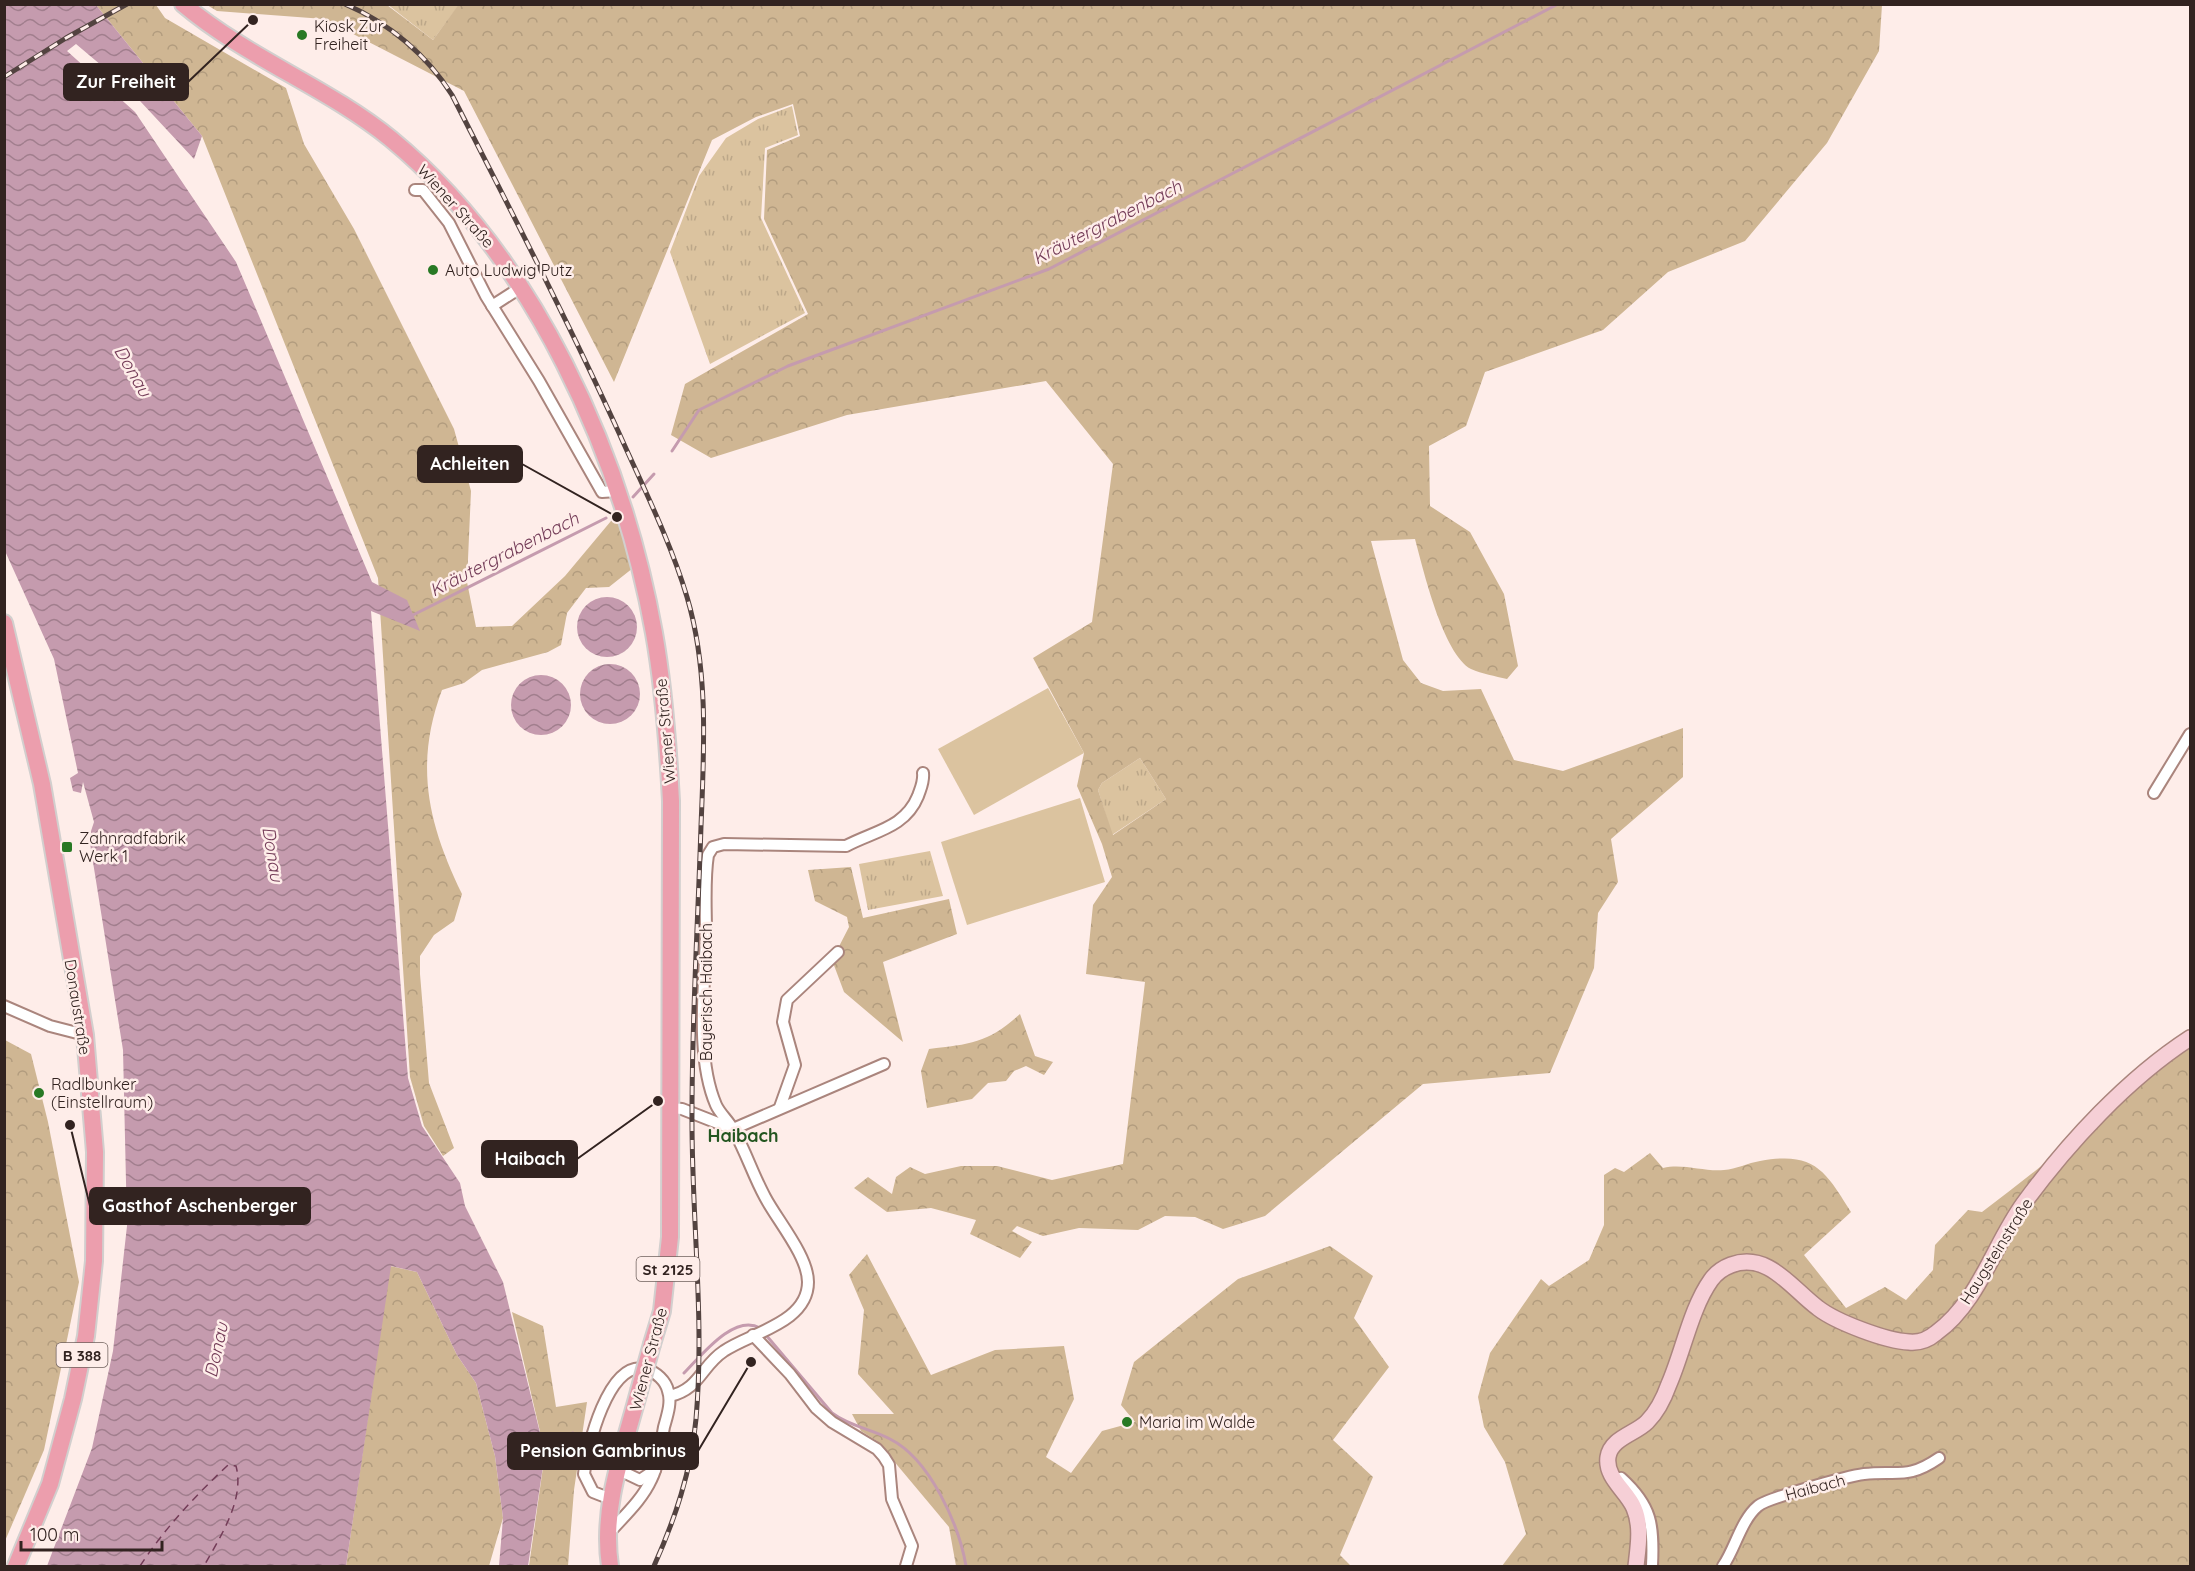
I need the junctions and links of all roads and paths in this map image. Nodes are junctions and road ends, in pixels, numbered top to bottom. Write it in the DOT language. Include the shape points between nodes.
graph roads {
  1 [pos="183,4"];
  2 [pos="415,190"];
  3 [pos="465,211"];
  4 [pos="449,223"];
  5 [pos="520,288"];
  6 [pos="492,306"];
  7 [pos="617,491"];
  8 [pos="4,623"];
  9 [pos="2190,734"];
  10 [pos="923,773"];
  11 [pos="2154,793"];
  12 [pos="838,952"];
  13 [pos="4,1006"];
  14 [pos="85,1035"];
  15 [pos="2190,1038"];
  16 [pos="884,1064"];
  17 [pos="780,1107"];
  18 [pos="670,1108"];
  19 [pos="734,1129"];
  20 [pos="756,1334"];
  21 [pos="670,1396"];
  22 [pos="1939,1458"];
  23 [pos="619,1470"];
  24 [pos="655,1470"];
  25 [pos="1616,1482"];
  26 [pos="611,1499"];
  27 [pos="606,1536"];
  28 [pos="16,1566"];
  29 [pos="610,1566"];
  30 [pos="906,1566"];
  31 [pos="1636,1566"];
  32 [pos="1652,1566"];
  33 [pos="1723,1566"];
  1 -- 3 [label="main road, Wiener Straße / St 2125" via="244,47 321,91 389,137"];
  2 -- 4 [label="street" via="423,190"];
  3 -- 4 [label="street"];
  3 -- 5 [label="main road, Wiener Straße / St 2125"];
  4 -- 6 [label="street"];
  5 -- 6 [label="street"];
  5 -- 7 [label="main road, Wiener Straße / St 2125" via="579,396"];
  6 -- 7 [label="street" via="602,492"];
  7 -- 18 [label="main road, Wiener Straße / St 2125" via="655,634 668,737 672,850"];
  8 -- 14 [label="main road, Donaustraße / B 388" via="42,784"];
  9 -- 11 [label="street"];
  10 -- 19 [label="street, Bayerisch Haibach" via="924,781 914,805 902,820 846,846 724,844 713,847 708,855 705,1064 717,1107"];
  12 -- 17 [label="street" via="787,1000 783,1022 795,1065"];
  13 -- 14 [label="street" via="50,1026"];
  14 -- 28 [label="main road, Donaustraße / B 388" via="95,1152 94,1261 86,1336 74,1399 50,1485"];
  15 -- 25 [label="main road, Haugsteinstraße" via="2128,1086 2088,1128 2024,1203 1963,1306 1943,1328 1926,1339 1907,1342 1838,1320 1819,1309 1777,1272 1758,1263 1734,1264 1717,1273 1706,1289 1670,1384 1654,1414 1609,1452 1608,1466"];
  16 -- 17 [label="street"];
  17 -- 19 [label="street"];
  18 -- 19 [label="street"];
  18 -- 23 [label="main road, Wiener Straße / St 2125, bridge" via="669,1260 662,1311"];
  19 -- 20 [label="street, Bayerisch Haibach" via="764,1196 803,1261 808,1282 800,1304 783,1321"];
  20 -- 21 [label="street, Bayerisch Haibach" via="715,1358 692,1387"];
  20 -- 30 [label="street" via="816,1408 884,1456 889,1465 892,1499 912,1546"];
  21 -- 24 [label="street"];
  21 -- 26 [label="street" via="654,1372 642,1369 622,1377 609,1392 584,1474 593,1492"];
  22 -- 33 [label="street, Haibach" via="1916,1472 1853,1477 1764,1502 1751,1514"];
  23 -- 24 [label="street" via="639,1480"];
  23 -- 26 [label="main road, Wiener Straße / St 2125"];
  24 -- 27 [label="street" via="639,1499"];
  25 -- 31 [label="main road, Haugsteinstraße" via="1637,1518"];
  25 -- 32 [label="street" via="1621,1478 1647,1506"];
  26 -- 27 [label="main road, Wiener Straße / St 2125"];
  27 -- 29 [label="main road, Wiener Straße / St 2125"];
}
